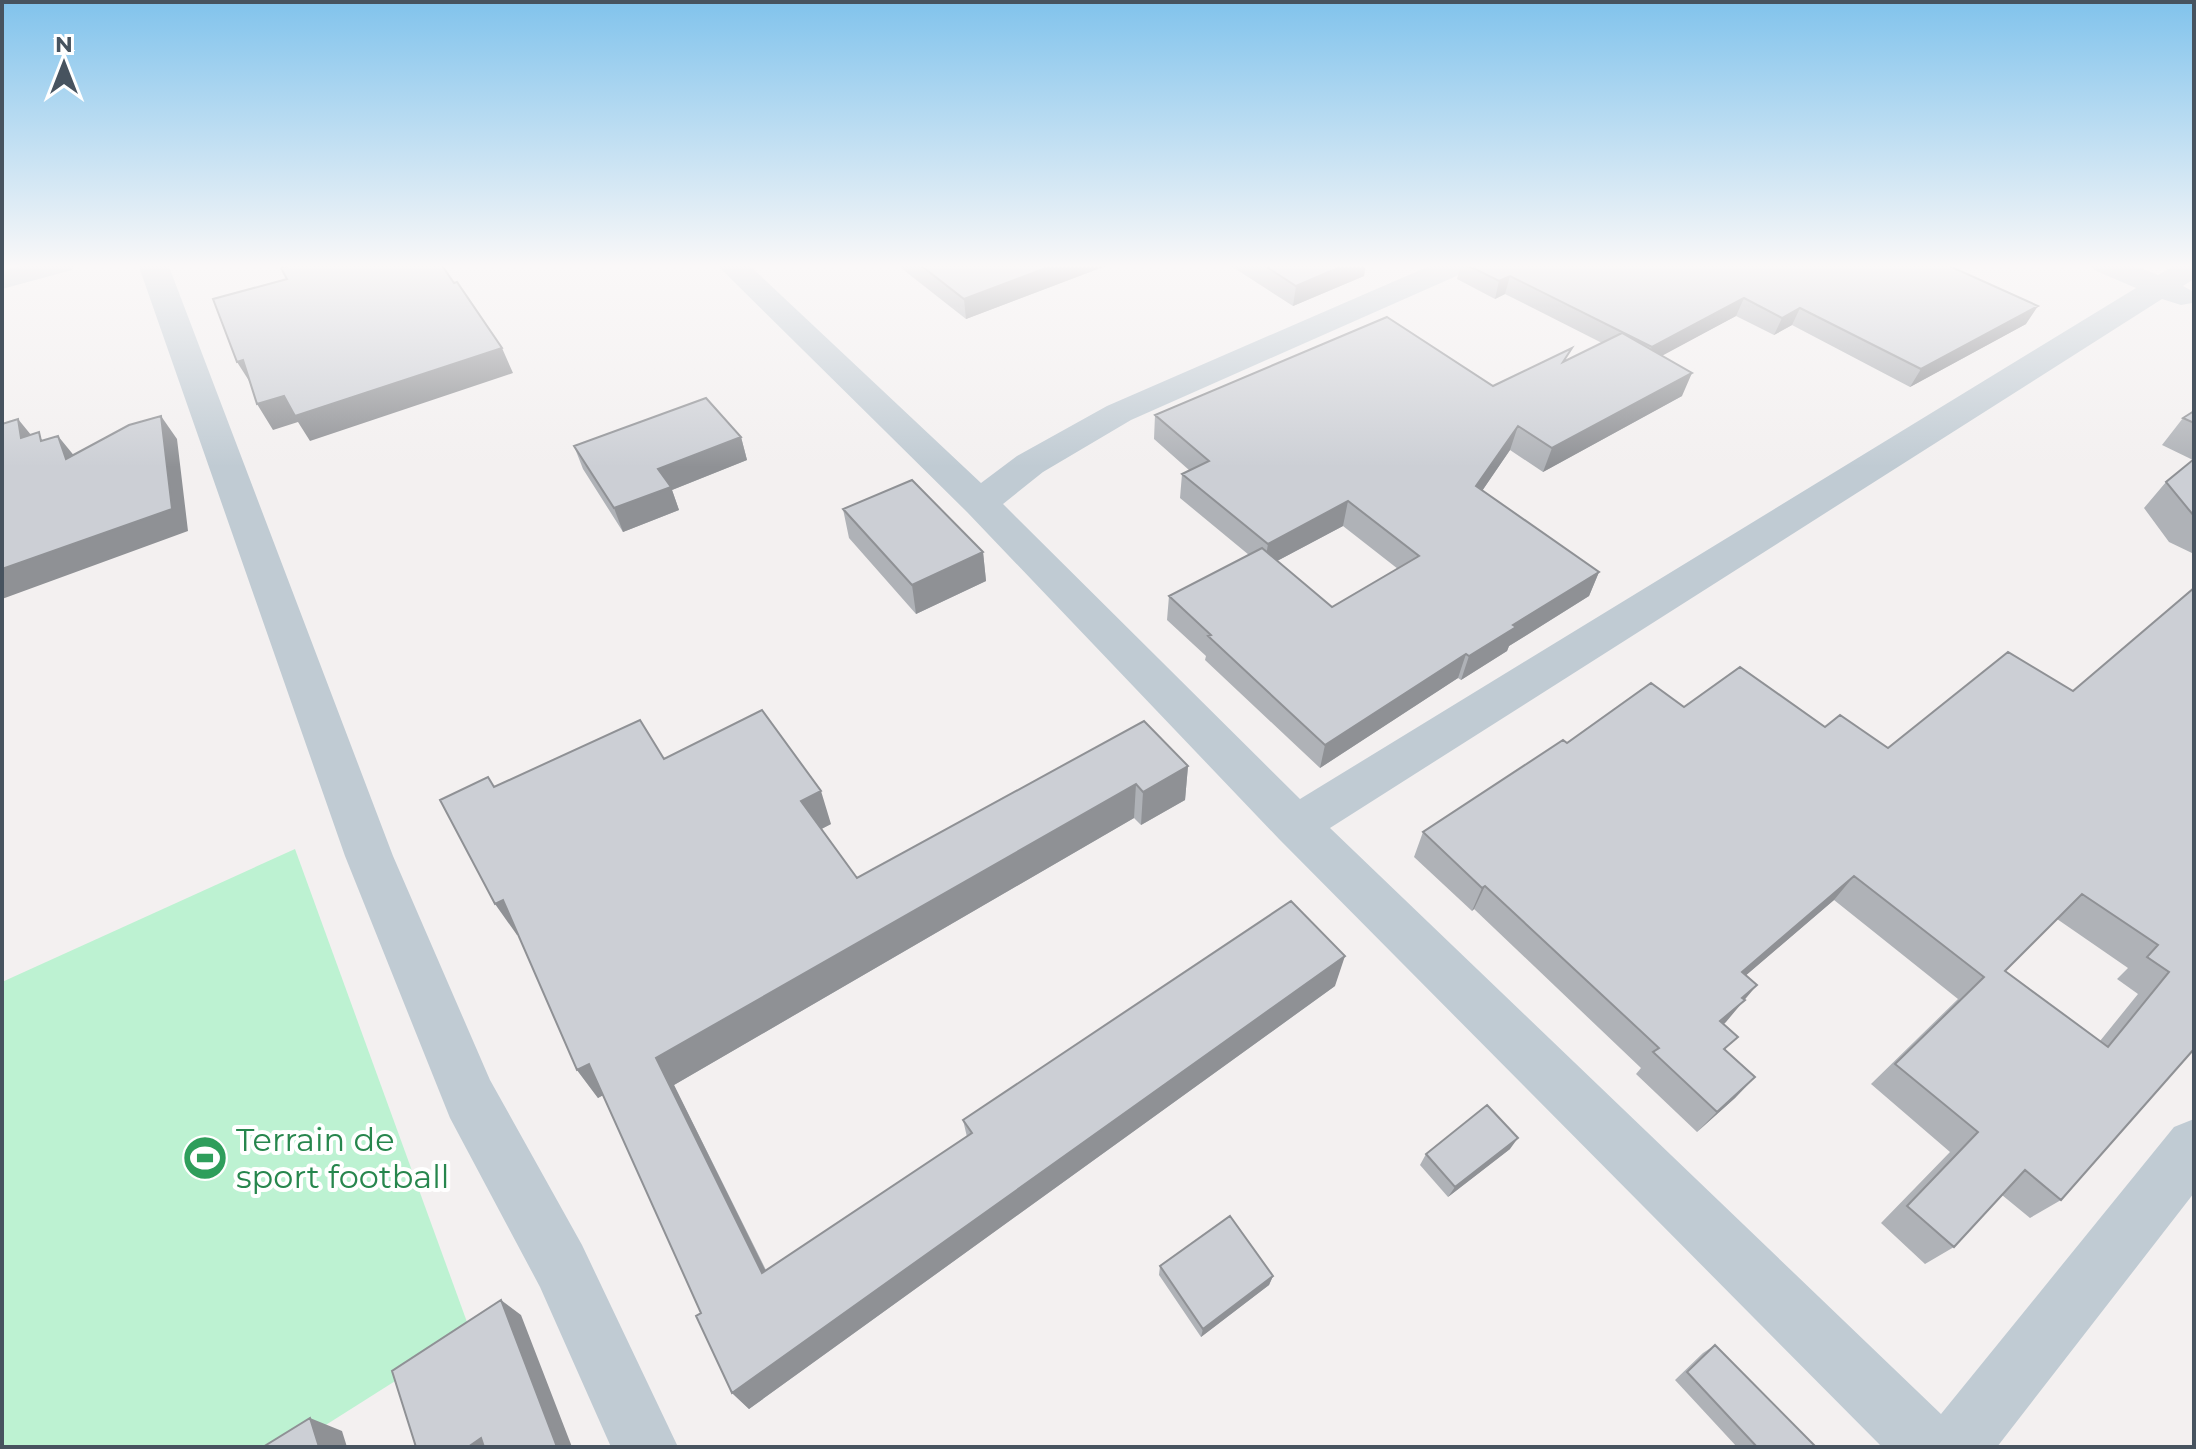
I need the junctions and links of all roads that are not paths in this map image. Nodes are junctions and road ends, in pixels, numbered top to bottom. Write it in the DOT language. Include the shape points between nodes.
graph roads {
  1 [pos="178,332"];
  2 [pos="801,332"];
  3 [pos="1305,332"];
  4 [pos="2117,332"];
  5 [pos="980,503"];
  6 [pos="1296,825"];
  7 [pos="2194,1147"];
  8 [pos="645,1447"];
  9 [pos="1928,1447"];
  10 [pos="1956,1447"];
  1 -- 8 [label="street" via="374,870 470,1099 561,1266"];
  2 -- 5 [label="street"];
  3 -- 5 [label="street" via="1119,413 1030,464"];
  4 -- 6 [label="street"];
  5 -- 6 [label="street"];
  6 -- 9 [label="street"];
  7 -- 10 [label="street"];
}
